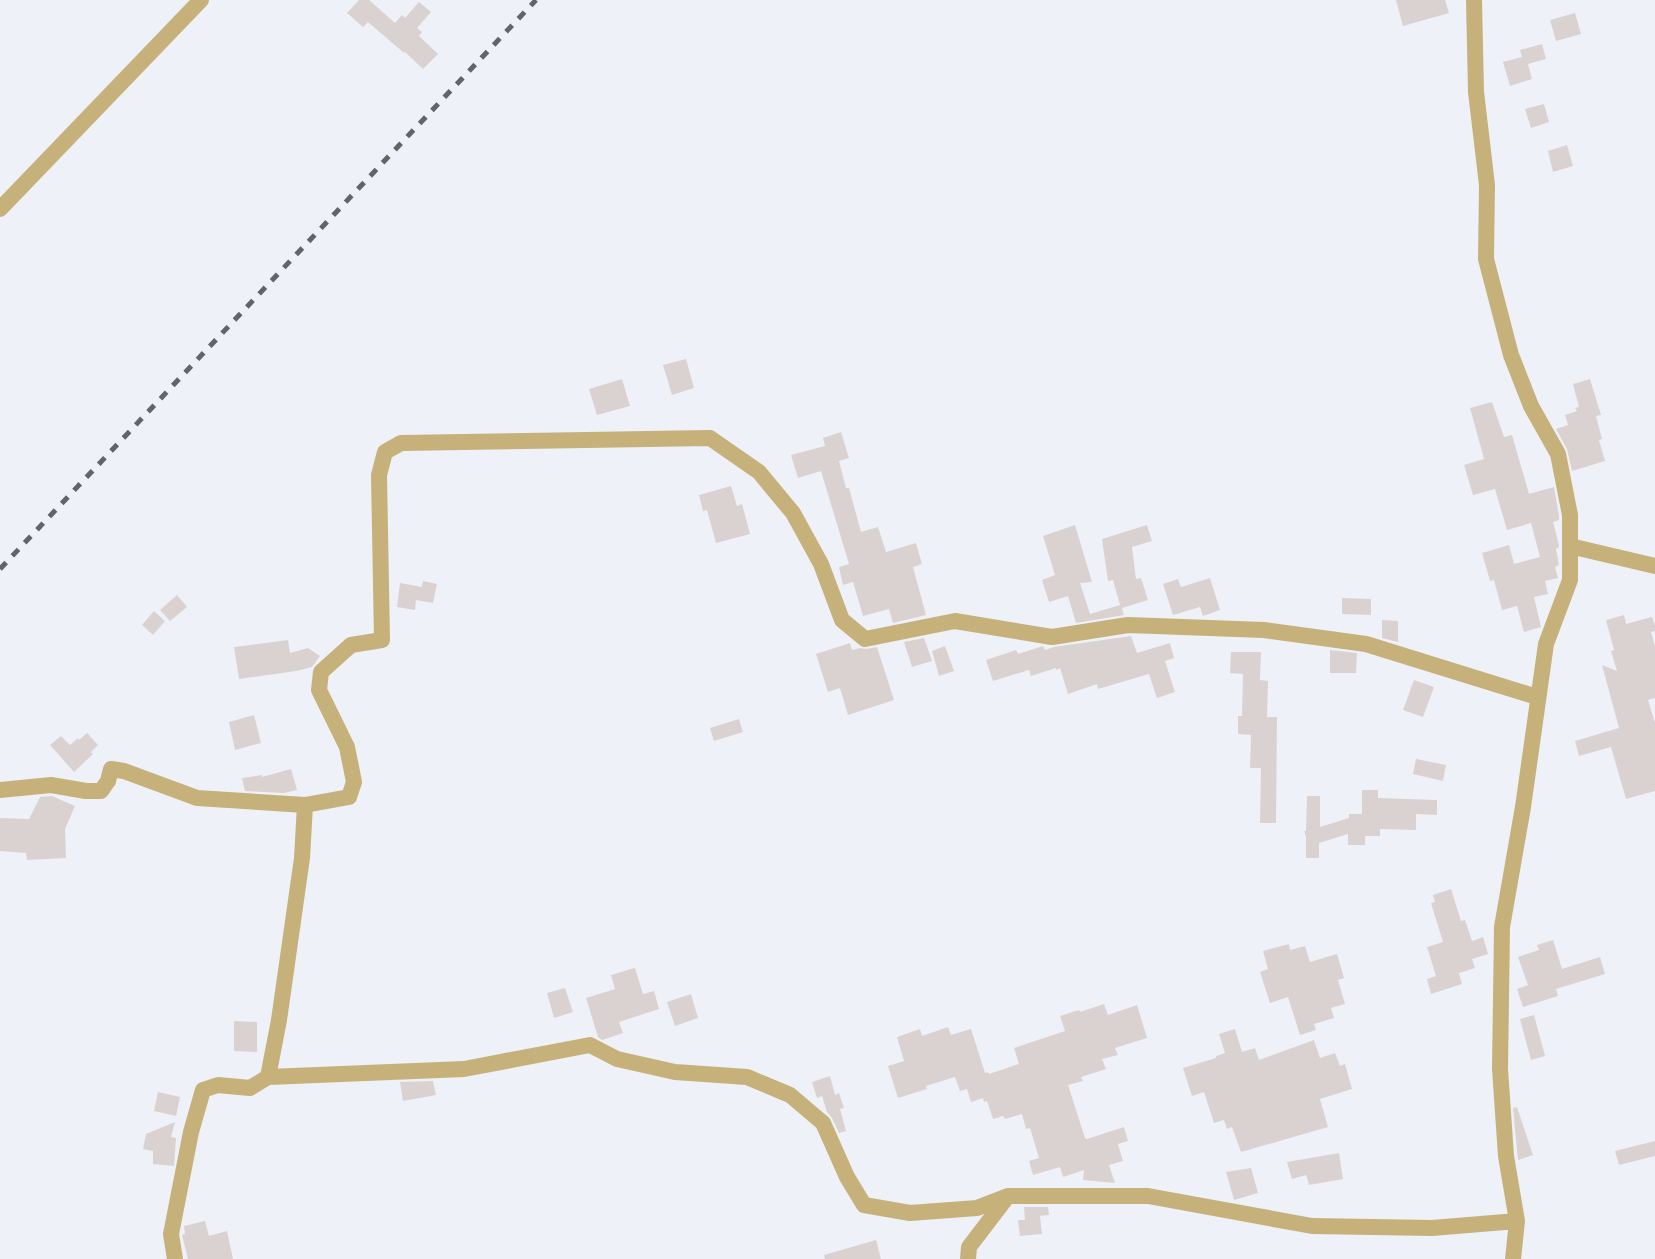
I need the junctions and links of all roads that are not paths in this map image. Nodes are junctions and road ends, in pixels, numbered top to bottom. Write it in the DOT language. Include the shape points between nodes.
graph roads {
  1 [pos="201,0"];
  2 [pos="1474,0"];
  3 [pos="0,209"];
  4 [pos="1570,546"];
  5 [pos="1655,566"];
  6 [pos="1537,697"];
  7 [pos="0,790"];
  8 [pos="305,804"];
  9 [pos="268,1077"];
  10 [pos="1008,1196"];
  11 [pos="1517,1221"];
  12 [pos="175,1259"];
  13 [pos="968,1259"];
  14 [pos="1513,1259"];
  1 -- 3 [label="street"];
  2 -- 4 [label="street" via="1476,92 1487,185 1486,259 1511,355 1531,406 1558,454 1570,515"];
  4 -- 5 [label="street"];
  4 -- 6 [label="street" via="1570,580 1546,643"];
  6 -- 8 [label="street" via="1366,644 1264,631 1128,625 1052,637 955,621 865,639 842,620 821,564 793,513 759,472 710,438 401,443 385,452 379,475 382,640 351,645 321,673 319,690 347,747 354,782 349,797"];
  6 -- 11 [label="street" via="1502,927 1500,1069 1506,1156"];
  7 -- 8 [label="street" via="51,785 101,791 111,769 197,798"];
  8 -- 9 [label="street" via="302,858"];
  9 -- 10 [label="street" via="464,1069 590,1045 644,1066 747,1077 790,1095 823,1123 846,1177 864,1205 910,1213 977,1208"];
  9 -- 12 [label="street" via="250,1088 218,1085 203,1090 171,1234"];
  10 -- 11 [label="street" via="1147,1196 1312,1226 1432,1228"];
  10 -- 13 [label="street" via="969,1247"];
  11 -- 14 [label="street"];
}
